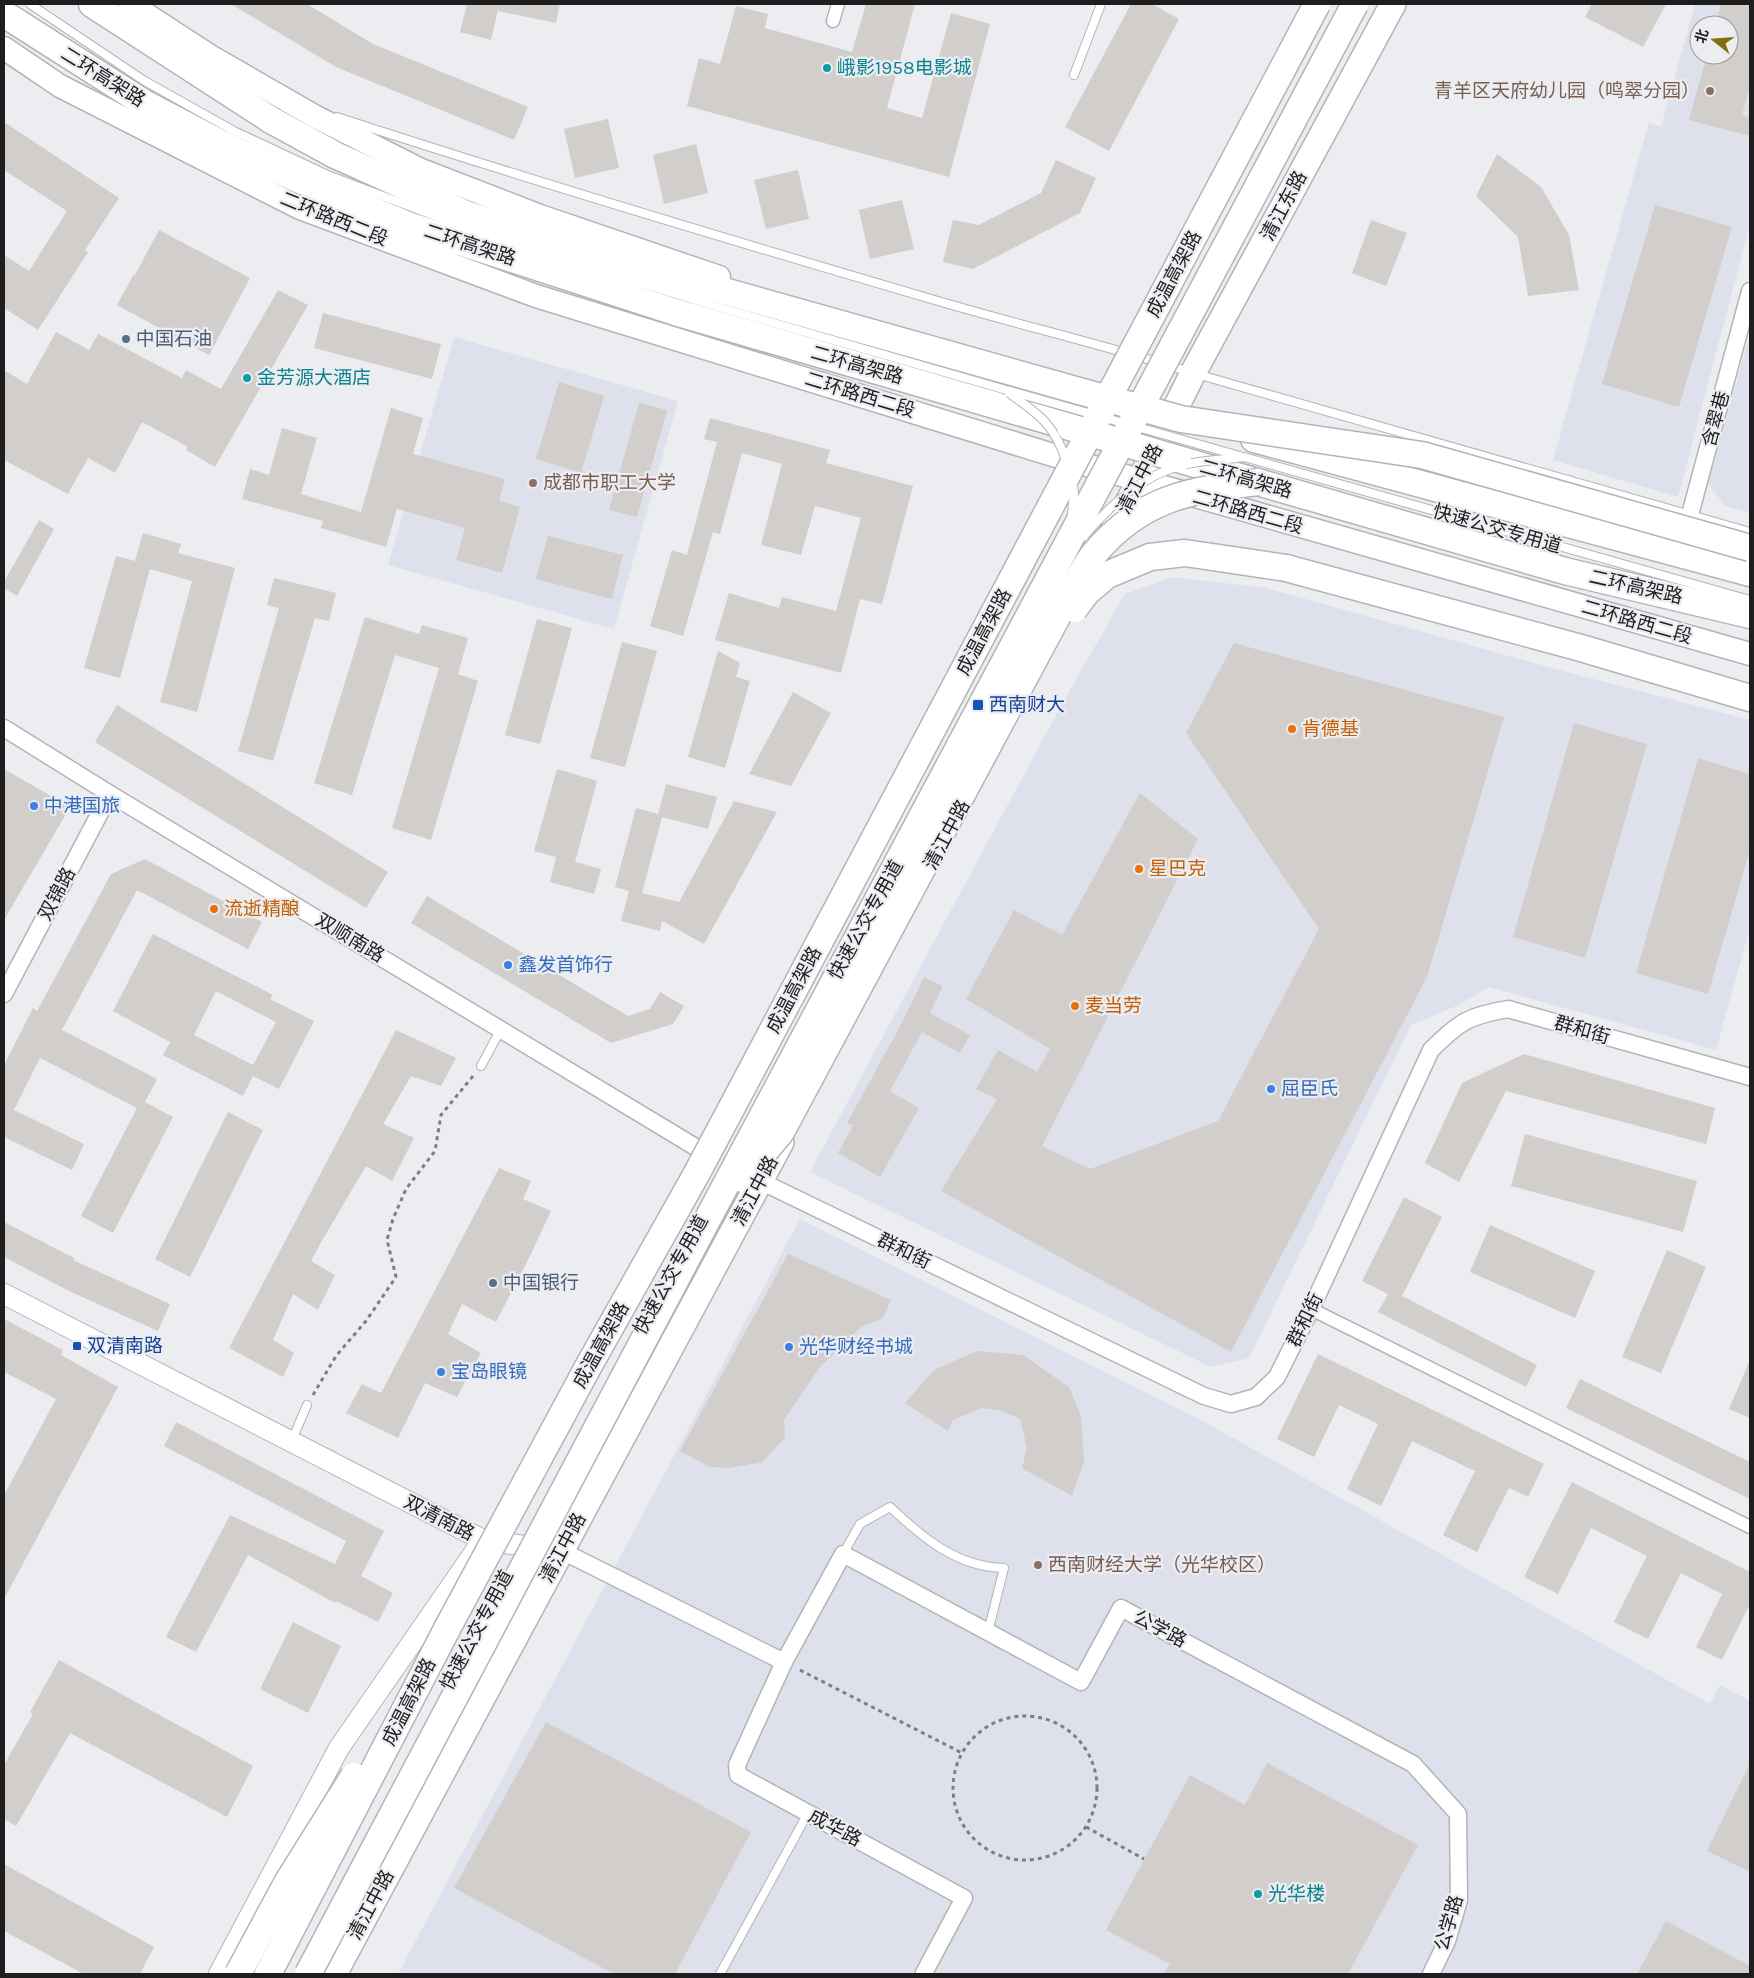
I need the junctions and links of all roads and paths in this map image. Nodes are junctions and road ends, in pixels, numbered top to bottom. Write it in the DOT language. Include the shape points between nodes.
graph roads {
  1 [pos="30,4"];
  2 [pos="92,4"];
  3 [pos="130,4"];
  4 [pos="838,4"];
  5 [pos="1100,4"];
  6 [pos="1302,4"];
  7 [pos="1317,4"];
  8 [pos="1355,4"];
  9 [pos="1393,4"];
  10 [pos="4,14"];
  11 [pos="833,21"];
  12 [pos="4,48"];
  13 [pos="1074,75"];
  14 [pos="288,100"];
  15 [pos="1750,291"];
  16 [pos="1122,350"];
  17 [pos="1193,373"];
  18 [pos="1104,387"];
  19 [pos="1002,389"];
  20 [pos="1178,414"];
  21 [pos="1244,457"];
  22 [pos="1069,460"];
  23 [pos="1140,480"];
  24 [pos="1258,482"];
  25 [pos="1690,515"];
  26 [pos="1750,532"];
  27 [pos="1082,539"];
  28 [pos="1681,546"];
  29 [pos="1076,547"];
  30 [pos="1750,548"];
  31 [pos="1750,565"];
  32 [pos="1750,574"];
  33 [pos="1054,578"];
  34 [pos="1750,600"];
  35 [pos="1750,615"];
  36 [pos="1750,654"];
  37 [pos="1034,661"];
  38 [pos="1750,698"];
  39 [pos="4,728"];
  40 [pos="110,794"];
  41 [pos="4,994"];
  42 [pos="501,1029"];
  43 [pos="481,1066"];
  44 [pos="1750,1077"];
  45 [pos="697,1148"];
  46 [pos="760,1181"];
  47 [pos="705,1224"];
  48 [pos="4,1294"];
  49 [pos="1311,1310"];
  50 [pos="307,1405"];
  51 [pos="291,1442"];
  52 [pos="579,1444"];
  53 [pos="1750,1527"];
  54 [pos="483,1540"];
  55 [pos="526,1540"];
  56 [pos="562,1551"];
  57 [pos="843,1554"];
  58 [pos="516,1558"];
  59 [pos="449,1625"];
  60 [pos="988,1632"];
  61 [pos="784,1662"];
  62 [pos="962,1753"];
  63 [pos="808,1813"];
  64 [pos="1086,1827"];
  65 [pos="1144,1859"];
  66 [pos="219,1974"];
  67 [pos="238,1974"];
  68 [pos="253,1974"];
  69 [pos="268,1974"];
  70 [pos="308,1974"];
  71 [pos="334,1974"];
  72 [pos="720,1974"];
  73 [pos="925,1974"];
  74 [pos="1431,1974"];
  1 -- 19 [label="lane, 快速公交专用道" via="144,80 234,131 330,176 496,239"];
  2 -- 20 [label="highway, 二环高架路, bridge" via="271,120 335,155 466,214 606,259"];
  3 -- 14 [label="main road" via="210,56"];
  4 -- 11 [label="street"];
  5 -- 13 [label="lane"];
  6 -- 16 [label="main road"];
  7 -- 59 [label="highway, 成温高架路, bridge" via="697,1173"];
  8 -- 47 [label="highway, 成温高架路, bridge"];
  9 -- 17 [label="main road, 清江东路"];
  10 -- 24 [label="highway, 二环高架路, bridge" via="144,104 295,178 408,224 675,312"];
  12 -- 22 [label="main road, 二环路西二段" via="60,86 300,208 536,296"];
  14 -- 16 [label="lane" via="599,200 941,302"];
  14 -- 18 [label="main road" via="422,170 661,259 874,326"];
  15 -- 25 [label="street, 含翠巷"];
  16 -- 17 [label="lane"];
  16 -- 18 [label="main road"];
  17 -- 20 [label="main road, 清江东路"];
  17 -- 25 [label="lane"];
  18 -- 20 [label="main road"];
  18 -- 22 [label="main road"];
  19 -- 21 [label="lane, 快速公交专用道, bridge"];
  19 -- 33 [label="lane, 快速公交专用道, bridge" via="1038,413 1055,435 1070,471 1074,492 1072,523"];
  20 -- 23 [label="main road, 清江中路"];
  20 -- 28 [label="main road"];
  20 -- 30 [label="highway, bridge" via="1422,455"];
  20 -- 32 [label="highway, 二环高架路, bridge"];
  21 -- 27 [label="lane, 快速公交专用道, bridge" via="1183,464 1161,473 1132,489 1107,510"];
  21 -- 34 [label="lane, 快速公交专用道"];
  22 -- 23 [label="main road, 二环路西二段"];
  22 -- 45 [label="main road"];
  23 -- 36 [label="main road, 二环路西二段"];
  23 -- 46 [label="main road, 清江中路"];
  24 -- 35 [label="highway, 二环高架路" via="1565,571"];
  24 -- 37 [label="highway, bridge" via="1168,498 1123,525 1094,555 1073,586"];
  25 -- 26 [label="lane"];
  25 -- 28 [label="street, 含翠巷"];
  28 -- 31 [label="main road"];
  29 -- 33 [label="lane, 快速公交专用道"];
  33 -- 52 [label="lane, 快速公交专用道, bridge"];
  37 -- 38 [label="highway, bridge" via="1087,592 1107,575 1150,557 1185,552 1286,568"];
  37 -- 47 [label="highway, bridge" via="781,1132"];
  39 -- 40 [label="street, 双顺南路"];
  40 -- 41 [label="street, 双锦路"];
  40 -- 42 [label="street, 双顺南路"];
  42 -- 43 [label="lane"];
  42 -- 45 [label="street, 双顺南路"];
  43 -- 50 [label="path" via="441,1115 435,1152 406,1189 387,1240 396,1277 366,1321 336,1356"];
  44 -- 49 [label="street, 群和街" via="1508,1009 1479,1014 1454,1026 1431,1050"];
  45 -- 54 [label="main road"];
  46 -- 49 [label="street, 群和街" via="1204,1396 1231,1404 1256,1397 1277,1377"];
  46 -- 56 [label="main road, 清江中路"];
  47 -- 70 [label="highway, 成温高架路, bridge"];
  48 -- 51 [label="street, 双清南路"];
  49 -- 53 [label="street"];
  50 -- 51 [label="lane"];
  51 -- 54 [label="street, 双清南路"];
  54 -- 56 [label="street, 双清南路"];
  54 -- 66 [label="street" via="339,1748"];
  54 -- 68 [label="main road"];
  55 -- 58 [label="lane, 快速公交专用道"];
  56 -- 61 [label="street"];
  56 -- 71 [label="main road, 清江中路"];
  57 -- 60 [label="street, 公学路"];
  57 -- 60 [label="lane" via="860,1524 890,1507 935,1546 991,1568 1004,1568"];
  57 -- 61 [label="street"];
  59 -- 67 [label="highway, bridge" via="287,1883"];
  59 -- 69 [label="highway, 成温高架路, bridge"];
  60 -- 74 [label="street, 公学路" via="1081,1682 1121,1608 1413,1764 1458,1814 1459,1900 1447,1941"];
  61 -- 62 [label="path"];
  61 -- 63 [label="street, 成华路" via="737,1764 738,1775"];
  62 -- 64 [label="path" via="954,1776 954,1801 962,1824 978,1843 992,1852 1023,1861 1048,1857 1069,1846"];
  62 -- 64 [label="path" via="976,1735 996,1722 1018,1716 1041,1718 1062,1726 1080,1741 1092,1760 1097,1783 1095,1806"];
  63 -- 72 [label="lane"];
  63 -- 73 [label="street, 成华路" via="964,1898"];
  64 -- 65 [label="path"];
}
